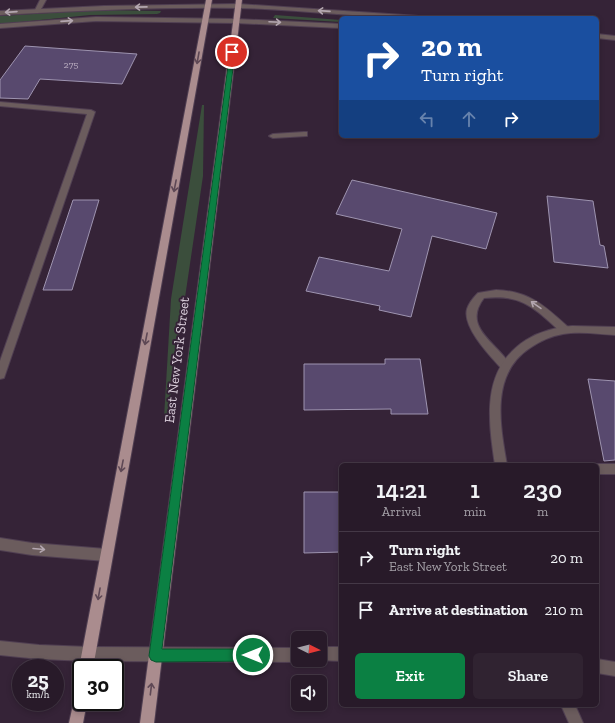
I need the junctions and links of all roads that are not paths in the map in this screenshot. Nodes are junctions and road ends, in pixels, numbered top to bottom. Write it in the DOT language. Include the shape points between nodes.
graph roads {
  1 [pos="43,0"];
  2 [pos="208,3"];
  3 [pos="238,3"];
  4 [pos="38,10"];
  5 [pos="0,13"];
  6 [pos="395,16"];
  7 [pos="205,20"];
  8 [pos="236,21"];
  9 [pos="0,26"];
  10 [pos="339,26"];
  11 [pos="599,36"];
  12 [pos="615,38"];
  13 [pos="0,104"];
  14 [pos="304,134"];
  15 [pos="273,136"];
  16 [pos="565,330"];
  17 [pos="615,331"];
  18 [pos="505,365"];
  19 [pos="0,375"];
  20 [pos="501,463"];
  21 [pos="599,469"];
  22 [pos="615,469"];
  23 [pos="0,544"];
  24 [pos="106,555"];
  25 [pos="0,648"];
  26 [pos="89,654"];
  27 [pos="291,654"];
  28 [pos="327,654"];
  29 [pos="339,654"];
  30 [pos="156,656"];
  31 [pos="88,659"];
  32 [pos="599,666"];
  33 [pos="615,669"];
  34 [pos="569,707"];
  35 [pos="78,711"];
  36 [pos="76,723"];
  37 [pos="147,723"];
  38 [pos="576,723"];
  1 -- 4 [label="street"];
  2 -- 3 [label="street"];
  2 -- 4 [label="street, one-way"];
  2 -- 7 [label="main road"];
  6 -- 3 [label="street, one-way"];
  3 -- 8 [label="main road, East New York Street"];
  4 -- 5 [label="street, one-way"];
  7 -- 8 [label="street"];
  9 -- 7 [label="street, one-way" via="96,19"];
  7 -- 24 [label="main road, one-way"];
  8 -- 10 [label="street, one-way"];
  8 -- 30 [label="main road, East New York Street"];
  11 -- 12 [label="street"];
  13 -- 19 [label="street" via="91,112"];
  14 -- 15 [label="street"];
  16 -- 17 [label="street"];
  16 -- 18 [label="street" via="545,335 529,343"];
  16 -- 18 [label="street, one-way" via="541,309 516,294 481,296 472,310 473,321 491,350"];
  18 -- 20 [label="street" via="495,395"];
  21 -- 22 [label="street"];
  23 -- 24 [label="street, one-way"];
  24 -- 26 [label="main road, one-way"];
  25 -- 26 [label="street"];
  26 -- 30 [label="street"];
  26 -- 31 [label="main road"];
  27 -- 30 [label="street"];
  28 -- 29 [label="street"];
  37 -- 30 [label="main road, East New York Street, one-way"];
  32 -- 33 [label="street"];
  34 -- 38 [label="street"];
  35 -- 36 [label="main road"];
}
